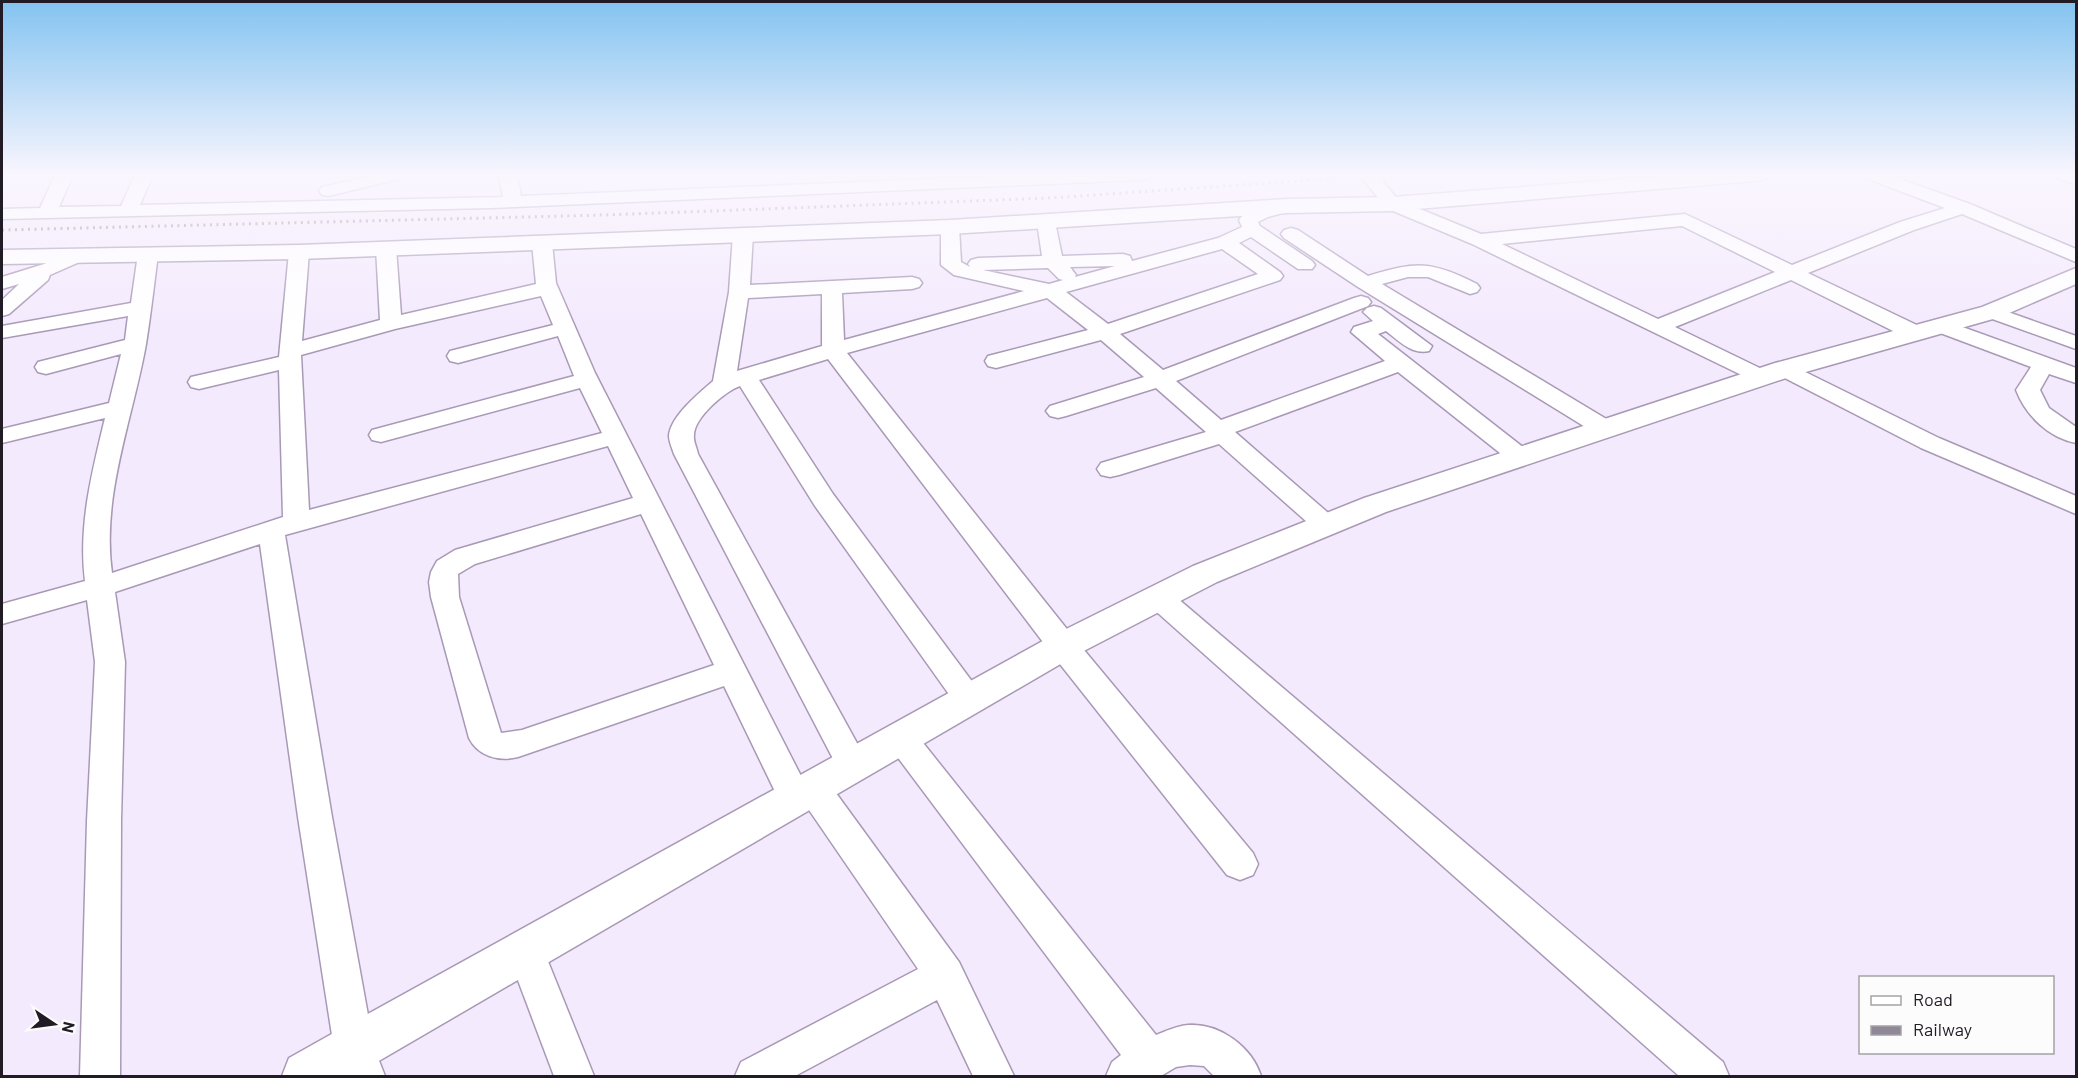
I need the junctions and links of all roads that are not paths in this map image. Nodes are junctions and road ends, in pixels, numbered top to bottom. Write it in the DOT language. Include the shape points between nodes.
graph roads {
  1 [pos="983,225"];
  2 [pos="1047,225"];
  3 [pos="1250,225"];
  4 [pos="1443,225"];
  5 [pos="1630,225"];
  6 [pos="1696,225"];
  7 [pos="1909,225"];
  8 [pos="2004,225"];
  9 [pos="950,227"];
  10 [pos="1252,229"];
  11 [pos="743,234"];
  12 [pos="1290,234"];
  13 [pos="1479,240"];
  14 [pos="1225,242"];
  15 [pos="542,243"];
  16 [pos="386,248"];
  17 [pos="299,252"];
  18 [pos="148,254"];
  19 [pos="76,256"];
  20 [pos="2076,256"];
  21 [pos="2,257"];
  22 [pos="1163,259"];
  23 [pos="1053,262"];
  24 [pos="951,265"];
  25 [pos="51,268"];
  26 [pos="1791,273"];
  27 [pos="2076,275"];
  28 [pos="2,283"];
  29 [pos="912,283"];
  30 [pos="1075,284"];
  31 [pos="832,286"];
  32 [pos="548,288"];
  33 [pos="1470,288"];
  34 [pos="1051,291"];
  35 [pos="739,292"];
  36 [pos="1363,293"];
  37 [pos="472,306"];
  38 [pos="142,307"];
  39 [pos="2,310"];
  40 [pos="1991,312"];
  41 [pos="1389,323"];
  42 [pos="391,324"];
  43 [pos="1659,326"];
  44 [pos="565,328"];
  45 [pos="1929,330"];
  46 [pos="2,332"];
  47 [pos="1105,332"];
  48 [pos="2076,343"];
  49 [pos="135,344"];
  50 [pos="1421,346"];
  51 [pos="489,349"];
  52 [pos="833,350"];
  53 [pos="291,356"];
  54 [pos="458,356"];
  55 [pos="996,361"];
  56 [pos="1401,363"];
  57 [pos="2044,364"];
  58 [pos="46,367"];
  59 [pos="1772,373"];
  60 [pos="2076,376"];
  61 [pos="587,379"];
  62 [pos="1160,379"];
  63 [pos="735,380"];
  64 [pos="199,382"];
  65 [pos="119,408"];
  66 [pos="1058,411"];
  67 [pos="1604,428"];
  68 [pos="1222,432"];
  69 [pos="381,435"];
  70 [pos="2,436"];
  71 [pos="2076,436"];
  72 [pos="615,437"];
  73 [pos="1519,456"];
  74 [pos="1110,469"];
  75 [pos="647,503"];
  76 [pos="2076,506"];
  77 [pos="1325,524"];
  78 [pos="284,525"];
  79 [pos="99,587"];
  80 [pos="1160,599"];
  81 [pos="2,614"];
  82 [pos="1063,646"];
  83 [pos="732,671"];
  84 [pos="969,699"];
  85 [pos="901,738"];
  86 [pos="853,765"];
  87 [pos="804,793"];
  88 [pos="1240,864"];
  89 [pos="526,951"];
  90 [pos="945,975"];
  91 [pos="359,1062"];
  92 [pos="1138,1068"];
  93 [pos="100,1077"];
  94 [pos="307,1077"];
  95 [pos="574,1077"];
  96 [pos="755,1077"];
  97 [pos="994,1077"];
  98 [pos="1241,1077"];
  99 [pos="1709,1077"];
  1 -- 9 [label="street"];
  2 -- 23 [label="street"];
  3 -- 10 [label="street"];
  4 -- 13 [label="street"];
  5 -- 13 [label="street"];
  6 -- 26 [label="street"];
  7 -- 26 [label="street"];
  8 -- 20 [label="street"];
  9 -- 11 [label="street"];
  9 -- 24 [label="street"];
  10 -- 14 [label="street"];
  10 -- 36 [label="street"];
  11 -- 15 [label="street"];
  11 -- 35 [label="street"];
  12 -- 36 [label="street"];
  13 -- 43 [label="street"];
  14 -- 22 [label="street"];
  14 -- 47 [label="street" via="1273,276"];
  15 -- 16 [label="street"];
  15 -- 32 [label="street"];
  16 -- 17 [label="street"];
  16 -- 42 [label="street"];
  17 -- 18 [label="street"];
  17 -- 53 [label="street"];
  18 -- 19 [label="street"];
  18 -- 38 [label="street"];
  19 -- 21 [label="street"];
  19 -- 25 [label="street"];
  22 -- 23 [label="street"];
  22 -- 30 [label="street"];
  23 -- 24 [label="street"];
  23 -- 30 [label="street"];
  24 -- 34 [label="street" via="961,271"];
  25 -- 28 [label="street"];
  25 -- 39 [label="street"];
  26 -- 43 [label="street"];
  26 -- 45 [label="street"];
  27 -- 40 [label="street"];
  29 -- 31 [label="street"];
  30 -- 34 [label="street"];
  31 -- 35 [label="street"];
  31 -- 52 [label="street"];
  32 -- 37 [label="street"];
  32 -- 44 [label="street"];
  33 -- 36 [label="street" via="1424,269 1409,270"];
  34 -- 47 [label="street"];
  34 -- 52 [label="street"];
  35 -- 63 [label="street"];
  36 -- 41 [label="street"];
  36 -- 62 [label="street"];
  36 -- 67 [label="street"];
  37 -- 42 [label="street"];
  37 -- 51 [label="street"];
  38 -- 46 [label="street"];
  38 -- 49 [label="street"];
  40 -- 45 [label="street"];
  40 -- 48 [label="street"];
  41 -- 50 [label="street"];
  41 -- 56 [label="street" via="1362,332"];
  42 -- 53 [label="street"];
  43 -- 59 [label="street"];
  44 -- 51 [label="street"];
  44 -- 61 [label="street"];
  45 -- 57 [label="street"];
  45 -- 59 [label="street"];
  47 -- 55 [label="street"];
  47 -- 62 [label="street"];
  49 -- 58 [label="street"];
  49 -- 65 [label="street"];
  51 -- 54 [label="street"];
  52 -- 63 [label="street"];
  52 -- 82 [label="street"];
  53 -- 64 [label="street"];
  53 -- 78 [label="street"];
  56 -- 68 [label="street"];
  56 -- 73 [label="street"];
  57 -- 60 [label="street"];
  57 -- 71 [label="street" via="2028,390 2033,405 2046,419"];
  59 -- 67 [label="street"];
  59 -- 76 [label="street"];
  61 -- 69 [label="street"];
  61 -- 72 [label="street"];
  62 -- 66 [label="street"];
  62 -- 68 [label="street"];
  63 -- 84 [label="street"];
  63 -- 86 [label="street" via="702,401 683,426 681,437 686,454"];
  65 -- 70 [label="street"];
  65 -- 79 [label="street" via="96,526"];
  67 -- 73 [label="street"];
  68 -- 74 [label="street"];
  68 -- 77 [label="street"];
  72 -- 75 [label="street"];
  72 -- 78 [label="street"];
  73 -- 77 [label="street"];
  75 -- 83 [label="street"];
  75 -- 83 [label="street" via="465,557 444,570 444,597 485,738 502,748 523,743"];
  77 -- 80 [label="street" via="1205,574"];
  78 -- 79 [label="street"];
  78 -- 91 [label="street" via="317,828"];
  79 -- 81 [label="street"];
  79 -- 93 [label="street" via="110,662"];
  80 -- 82 [label="street"];
  80 -- 99 [label="street"];
  82 -- 84 [label="street"];
  82 -- 88 [label="street"];
  83 -- 87 [label="street"];
  84 -- 85 [label="street"];
  85 -- 86 [label="street"];
  85 -- 92 [label="street"];
  86 -- 87 [label="street"];
  87 -- 89 [label="street"];
  87 -- 90 [label="street"];
  89 -- 91 [label="street"];
  89 -- 95 [label="street"];
  90 -- 96 [label="street"];
  90 -- 97 [label="street"];
  91 -- 94 [label="street"];
  92 -- 98 [label="street" via="1167,1048 1190,1045 1215,1050"];
}
